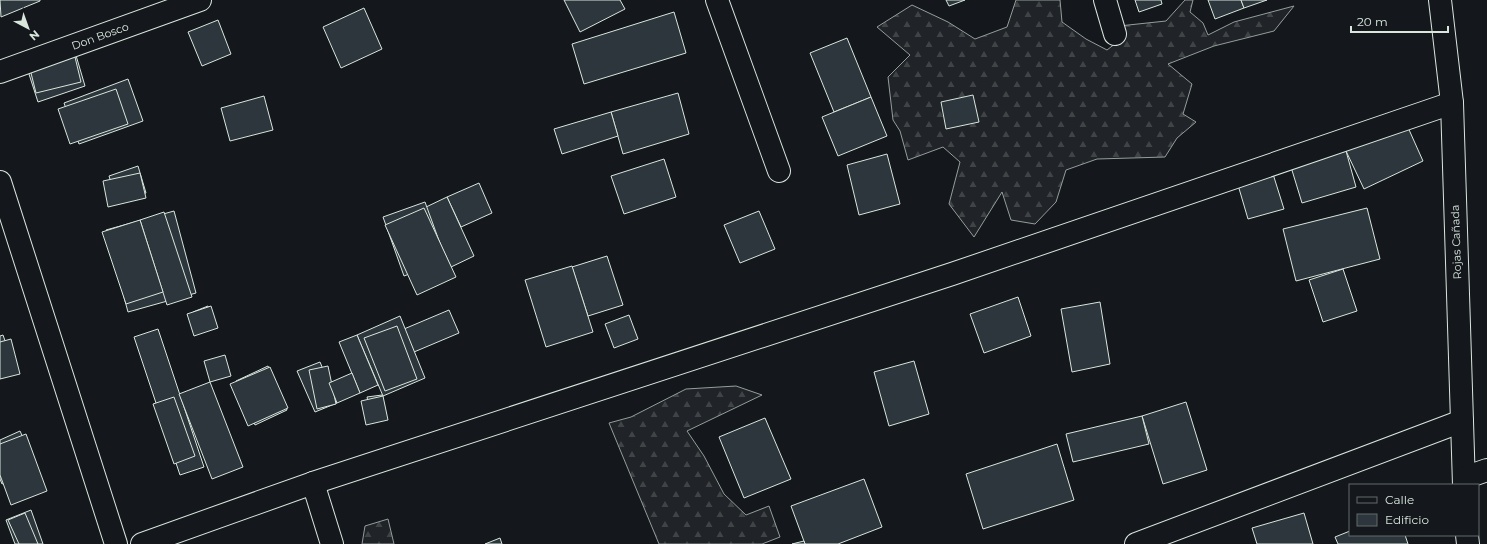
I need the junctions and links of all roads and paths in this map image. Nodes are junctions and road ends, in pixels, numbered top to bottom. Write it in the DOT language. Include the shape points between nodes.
graph roads {
  1 [pos="200,0"];
  2 [pos="717,0"];
  3 [pos="1105,0"];
  4 [pos="1440,0"];
  5 [pos="1115,34"];
  6 [pos="0,72"];
  7 [pos="1452,102"];
  8 [pos="779,171"];
  9 [pos="0,182"];
  10 [pos="1462,421"];
  11 [pos="1487,470"];
  12 [pos="1464,481"];
  13 [pos="313,483"];
  14 [pos="116,544"];
  15 [pos="142,544"];
  16 [pos="332,544"];
  17 [pos="1136,544"];
  1 -- 6 [label="street, Don Bosco"];
  2 -- 8 [label="street"];
  3 -- 5 [label="street"];
  4 -- 7 [label="street, Rojas Cañada"];
  7 -- 10 [label="street, Rojas Cañada"];
  7 -- 13 [label="street" via="952,274"];
  9 -- 14 [label="street"];
  10 -- 12 [label="street, Rojas Cañada"];
  10 -- 17 [label="street"];
  11 -- 12 [label="street"];
  13 -- 15 [label="street"];
  13 -- 16 [label="street"];
}
